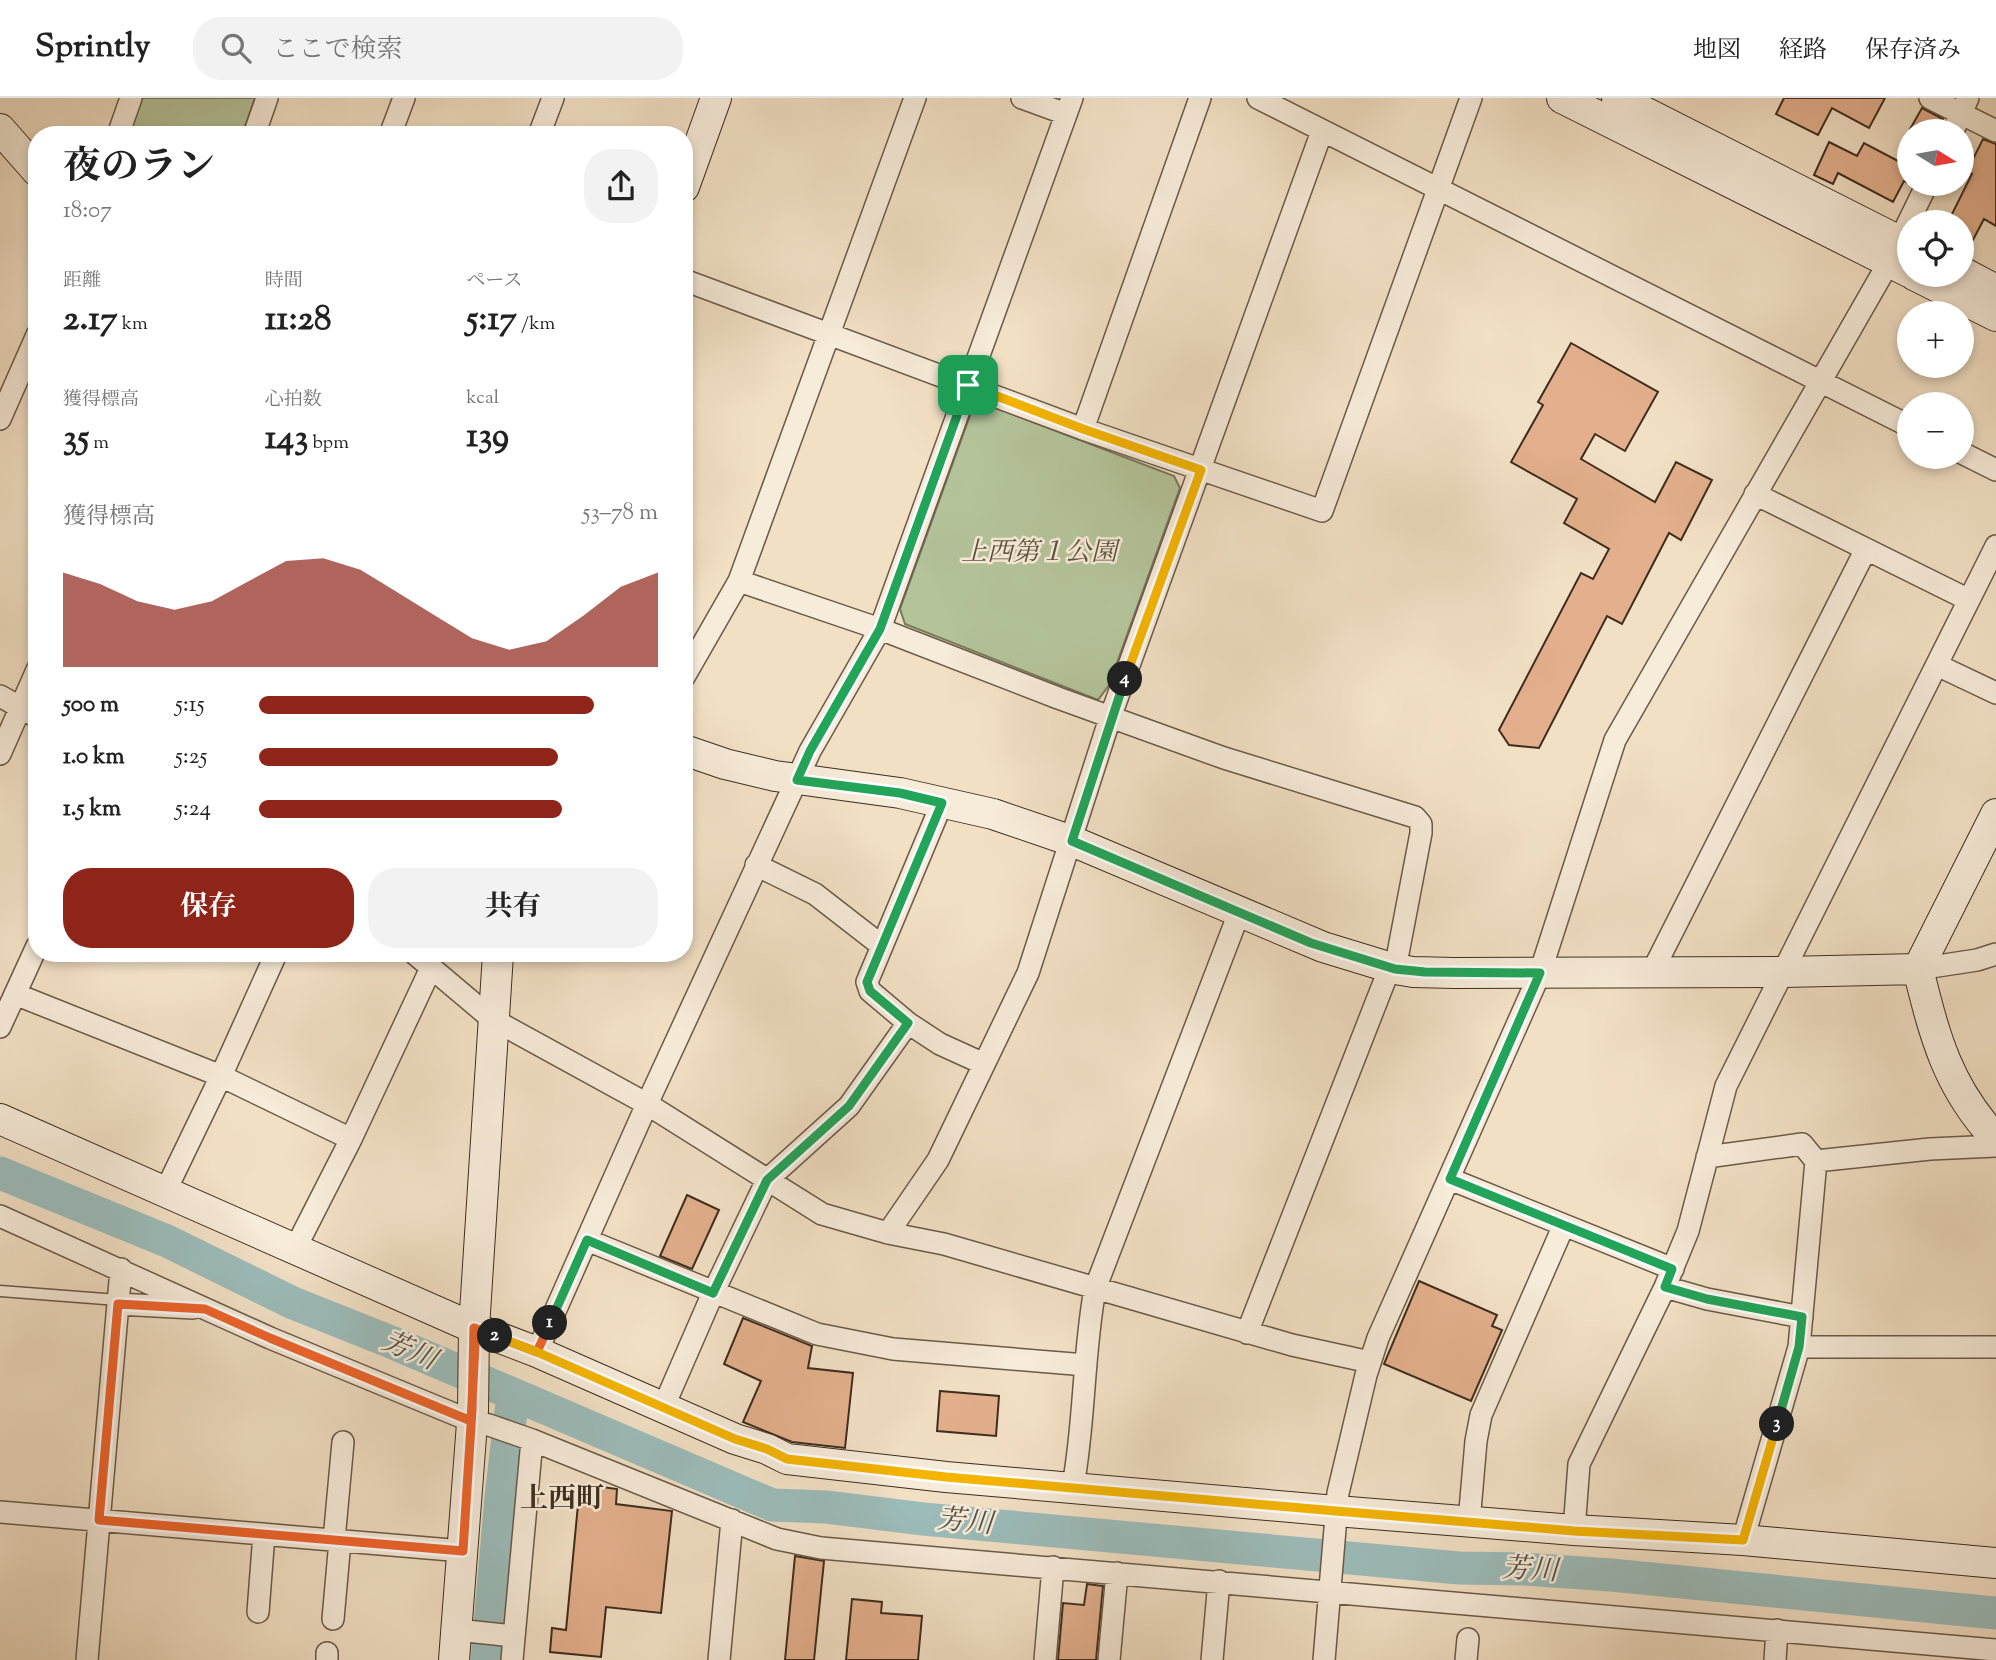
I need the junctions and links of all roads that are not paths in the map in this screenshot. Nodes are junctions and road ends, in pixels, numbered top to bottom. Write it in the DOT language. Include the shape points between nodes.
graph roads {
  1 [pos="131,98"];
  2 [pos="267,98"];
  3 [pos="404,98"];
  4 [pos="553,98"];
  5 [pos="716,98"];
  6 [pos="915,98"];
  7 [pos="1022,98"];
  8 [pos="1200,98"];
  9 [pos="1258,98"];
  10 [pos="1471,98"];
  11 [pos="1562,98"];
  12 [pos="1617,98"];
  13 [pos="1930,98"];
  14 [pos="1069,106"];
  15 [pos="1961,114"];
  16 [pos="121,126"];
  17 [pos="257,126"];
  18 [pos="393,126"];
  19 [pos="542,126"];
  20 [pos="0,129"];
  21 [pos="1322,131"];
  22 [pos="1996,131"];
  23 [pos="28,161"];
  24 [pos="693,162"];
  25 [pos="1440,189"];
  26 [pos="1897,255"];
  27 [pos="1897,256"];
  28 [pos="1897,269"];
  29 [pos="1974,278"];
  30 [pos="693,283"];
  31 [pos="1949,287"];
  32 [pos="1996,290"];
  33 [pos="1996,316"];
  34 [pos="829,334"];
  35 [pos="28,355"];
  36 [pos="1820,380"];
  37 [pos="968,385"];
  38 [pos="0,419"];
  39 [pos="1897,420"];
  40 [pos="1083,429"];
  41 [pos="1974,459"];
  42 [pos="1201,470"];
  43 [pos="1996,470"];
  44 [pos="1755,495"];
  45 [pos="1996,546"];
  46 [pos="1866,549"];
  47 [pos="739,581"];
  48 [pos="1969,600"];
  49 [pos="880,629"];
  50 [pos="693,661"];
  51 [pos="1937,664"];
  52 [pos="1996,693"];
  53 [pos="0,696"];
  54 [pos="28,711"];
  55 [pos="28,713"];
  56 [pos="1110,718"];
  57 [pos="693,753"];
  58 [pos="0,754"];
  59 [pos="797,780"];
  60 [pos="942,803"];
  61 [pos="1996,814"];
  62 [pos="1072,841"];
  63 [pos="756,865"];
  64 [pos="1239,913"];
  65 [pos="881,946"];
  66 [pos="1996,954"];
  67 [pos="30,962"];
  68 [pos="272,962"];
  69 [pos="423,962"];
  70 [pos="424,962"];
  71 [pos="497,962"];
  72 [pos="1392,968"];
  73 [pos="1918,969"];
  74 [pos="1652,972"];
  75 [pos="1784,972"];
  76 [pos="1540,973"];
  77 [pos="15,994"];
  78 [pos="492,1018"];
  79 [pos="908,1023"];
  80 [pos="0,1027"];
  81 [pos="984,1064"];
  82 [pos="221,1076"];
  83 [pos="647,1104"];
  84 [pos="0,1119"];
  85 [pos="351,1139"];
  86 [pos="1996,1139"];
  87 [pos="1996,1146"];
  88 [pos="1707,1157"];
  89 [pos="1816,1161"];
  90 [pos="1450,1179"];
  91 [pos="767,1180"];
  92 [pos="165,1192"];
  93 [pos="0,1216"];
  94 [pos="1563,1227"];
  95 [pos="888,1233"];
  96 [pos="587,1240"];
  97 [pos="295,1248"];
  98 [pos="121,1269"];
  99 [pos="1669,1278"];
  100 [pos="1096,1289"];
  101 [pos="0,1291"];
  102 [pos="713,1293"];
  103 [pos="118,1302"];
  104 [pos="205,1309"];
  105 [pos="1802,1317"];
  106 [pos="1247,1332"];
  107 [pos="474,1336"];
  108 [pos="1799,1347"];
  109 [pos="1996,1347"];
  110 [pos="537,1352"];
  111 [pos="1370,1362"];
  112 [pos="1086,1365"];
  113 [pos="663,1408"];
  114 [pos="478,1418"];
  115 [pos="526,1438"];
  116 [pos="343,1442"];
  117 [pos="1073,1486"];
  118 [pos="0,1512"];
  119 [pos="1335,1516"];
  120 [pos="99,1520"];
  121 [pos="732,1520"];
  122 [pos="1469,1522"];
  123 [pos="1574,1531"];
  124 [pos="264,1534"];
  125 [pos="1743,1540"];
  126 [pos="337,1541"];
  127 [pos="463,1551"];
  128 [pos="1996,1563"];
  129 [pos="1053,1567"];
  130 [pos="1117,1573"];
  131 [pos="1219,1581"];
  132 [pos="1329,1587"];
  133 [pos="258,1612"];
  134 [pos="334,1619"];
  135 [pos="1777,1630"];
  136 [pos="468,1631"];
  137 [pos="510,1635"];
  138 [pos="1996,1650"];
  139 [pos="87,1660"];
  140 [pos="454,1660"];
  141 [pos="512,1660"];
  142 [pos="719,1660"];
  143 [pos="1045,1660"];
  144 [pos="1109,1660"];
  145 [pos="1212,1660"];
  146 [pos="1324,1660"];
  147 [pos="1775,1660"];
  1 -- 16 [label="street"];
  2 -- 17 [label="street"];
  3 -- 18 [label="street"];
  4 -- 19 [label="street"];
  5 -- 24 [label="street"];
  6 -- 34 [label="street"];
  7 -- 14 [label="street"];
  8 -- 40 [label="street"];
  9 -- 21 [label="street"];
  10 -- 25 [label="street"];
  11 -- 27 [label="street"];
  12 -- 26 [label="street"];
  13 -- 15 [label="street"];
  14 -- 37 [label="street"];
  15 -- 22 [label="street"];
  20 -- 23 [label="street"];
  21 -- 25 [label="street"];
  21 -- 42 [label="street"];
  25 -- 36 [label="street"];
  25 -- 42 [label="street" via="1322,511"];
  28 -- 36 [label="street"];
  29 -- 32 [label="street"];
  30 -- 34 [label="street"];
  31 -- 33 [label="street"];
  34 -- 37 [label="street"];
  34 -- 47 [label="street"];
  35 -- 38 [label="street"];
  36 -- 39 [label="street"];
  36 -- 44 [label="street"];
  37 -- 40 [label="street"];
  37 -- 49 [label="street"];
  40 -- 42 [label="street"];
  41 -- 43 [label="street"];
  42 -- 56 [label="street"];
  44 -- 46 [label="street"];
  44 -- 76 [label="street" via="1615,740"];
  45 -- 48 [label="street"];
  46 -- 48 [label="street"];
  46 -- 74 [label="street"];
  47 -- 49 [label="street"];
  47 -- 50 [label="street"];
  48 -- 51 [label="street"];
  49 -- 56 [label="street"];
  49 -- 59 [label="street"];
  51 -- 52 [label="street"];
  51 -- 75 [label="street"];
  53 -- 54 [label="street"];
  55 -- 58 [label="street"];
  56 -- 62 [label="street"];
  56 -- 72 [label="street" via="1419,820 1421,833"];
  57 -- 59 [label="street"];
  59 -- 60 [label="street"];
  59 -- 63 [label="street"];
  60 -- 62 [label="street" via="993,814"];
  60 -- 65 [label="street"];
  61 -- 73 [label="street"];
  62 -- 64 [label="street"];
  62 -- 81 [label="street" via="1028,973"];
  63 -- 65 [label="street" via="815,894"];
  63 -- 83 [label="street"];
  64 -- 72 [label="street" via="1311,943"];
  64 -- 100 [label="street"];
  65 -- 79 [label="street" via="867,987"];
  66 -- 73 [label="street"];
  67 -- 77 [label="street"];
  68 -- 82 [label="street"];
  69 -- 85 [label="street"];
  70 -- 78 [label="street"];
  71 -- 78 [label="street"];
  72 -- 76 [label="street"];
  72 -- 106 [label="street"];
  73 -- 75 [label="street"];
  73 -- 86 [label="street" via="1947,1068 1963,1098"];
  74 -- 75 [label="street"];
  74 -- 76 [label="street"];
  75 -- 88 [label="street" via="1726,1086"];
  76 -- 90 [label="street"];
  77 -- 80 [label="street"];
  77 -- 82 [label="street"];
  78 -- 83 [label="street"];
  78 -- 107 [label="street"];
  79 -- 81 [label="street"];
  79 -- 91 [label="street" via="849,1106"];
  81 -- 95 [label="street" via="934,1168"];
  82 -- 85 [label="street"];
  82 -- 92 [label="street"];
  83 -- 91 [label="street"];
  83 -- 96 [label="street"];
  84 -- 92 [label="street"];
  85 -- 97 [label="street"];
  87 -- 89 [label="street"];
  88 -- 89 [label="street" via="1802,1144"];
  88 -- 99 [label="street" via="1688,1231"];
  89 -- 105 [label="street"];
  90 -- 94 [label="street"];
  90 -- 111 [label="street"];
  91 -- 95 [label="street" via="831,1218"];
  91 -- 102 [label="street"];
  92 -- 97 [label="street"];
  93 -- 98 [label="street"];
  94 -- 99 [label="street"];
  94 -- 122 [label="street" via="1481,1415"];
  95 -- 100 [label="street" via="944,1244"];
  96 -- 102 [label="street"];
  96 -- 110 [label="street"];
  97 -- 107 [label="street"];
  98 -- 103 [label="street"];
  98 -- 104 [label="street"];
  99 -- 105 [label="street" via="1707,1299"];
  99 -- 123 [label="street" via="1579,1465"];
  100 -- 106 [label="street"];
  100 -- 112 [label="street"];
  101 -- 103 [label="lane"];
  102 -- 112 [label="street" via="817,1334 893,1349"];
  102 -- 113 [label="street"];
  103 -- 104 [label="street"];
  103 -- 120 [label="street"];
  104 -- 114 [label="street"];
  105 -- 108 [label="street"];
  106 -- 111 [label="street"];
  107 -- 110 [label="street"];
  107 -- 114 [label="street"];
  108 -- 109 [label="street"];
  108 -- 125 [label="street"];
  110 -- 113 [label="street"];
  111 -- 119 [label="street"];
  112 -- 117 [label="street"];
  113 -- 117 [label="street" via="787,1459"];
  114 -- 115 [label="street"];
  114 -- 127 [label="street"];
  115 -- 121 [label="street"];
  115 -- 137 [label="street"];
  116 -- 126 [label="street"];
  117 -- 119 [label="street"];
  118 -- 120 [label="street"];
  119 -- 122 [label="street"];
  119 -- 132 [label="street"];
  120 -- 124 [label="street"];
  120 -- 139 [label="street"];
  121 -- 129 [label="street" via="777,1539 821,1548"];
  121 -- 142 [label="street"];
  122 -- 123 [label="street"];
  123 -- 125 [label="street"];
  124 -- 126 [label="street"];
  124 -- 133 [label="street"];
  125 -- 128 [label="street"];
  126 -- 127 [label="street"];
  126 -- 134 [label="street"];
  127 -- 136 [label="street"];
  129 -- 130 [label="street"];
  129 -- 143 [label="street"];
  130 -- 131 [label="street"];
  130 -- 144 [label="street"];
  131 -- 132 [label="street"];
  131 -- 145 [label="street"];
  132 -- 135 [label="street" via="1521,1609"];
  132 -- 146 [label="street"];
  135 -- 138 [label="street"];
  135 -- 147 [label="street"];
  136 -- 137 [label="street"];
  136 -- 140 [label="street"];
  137 -- 141 [label="street"];
}
